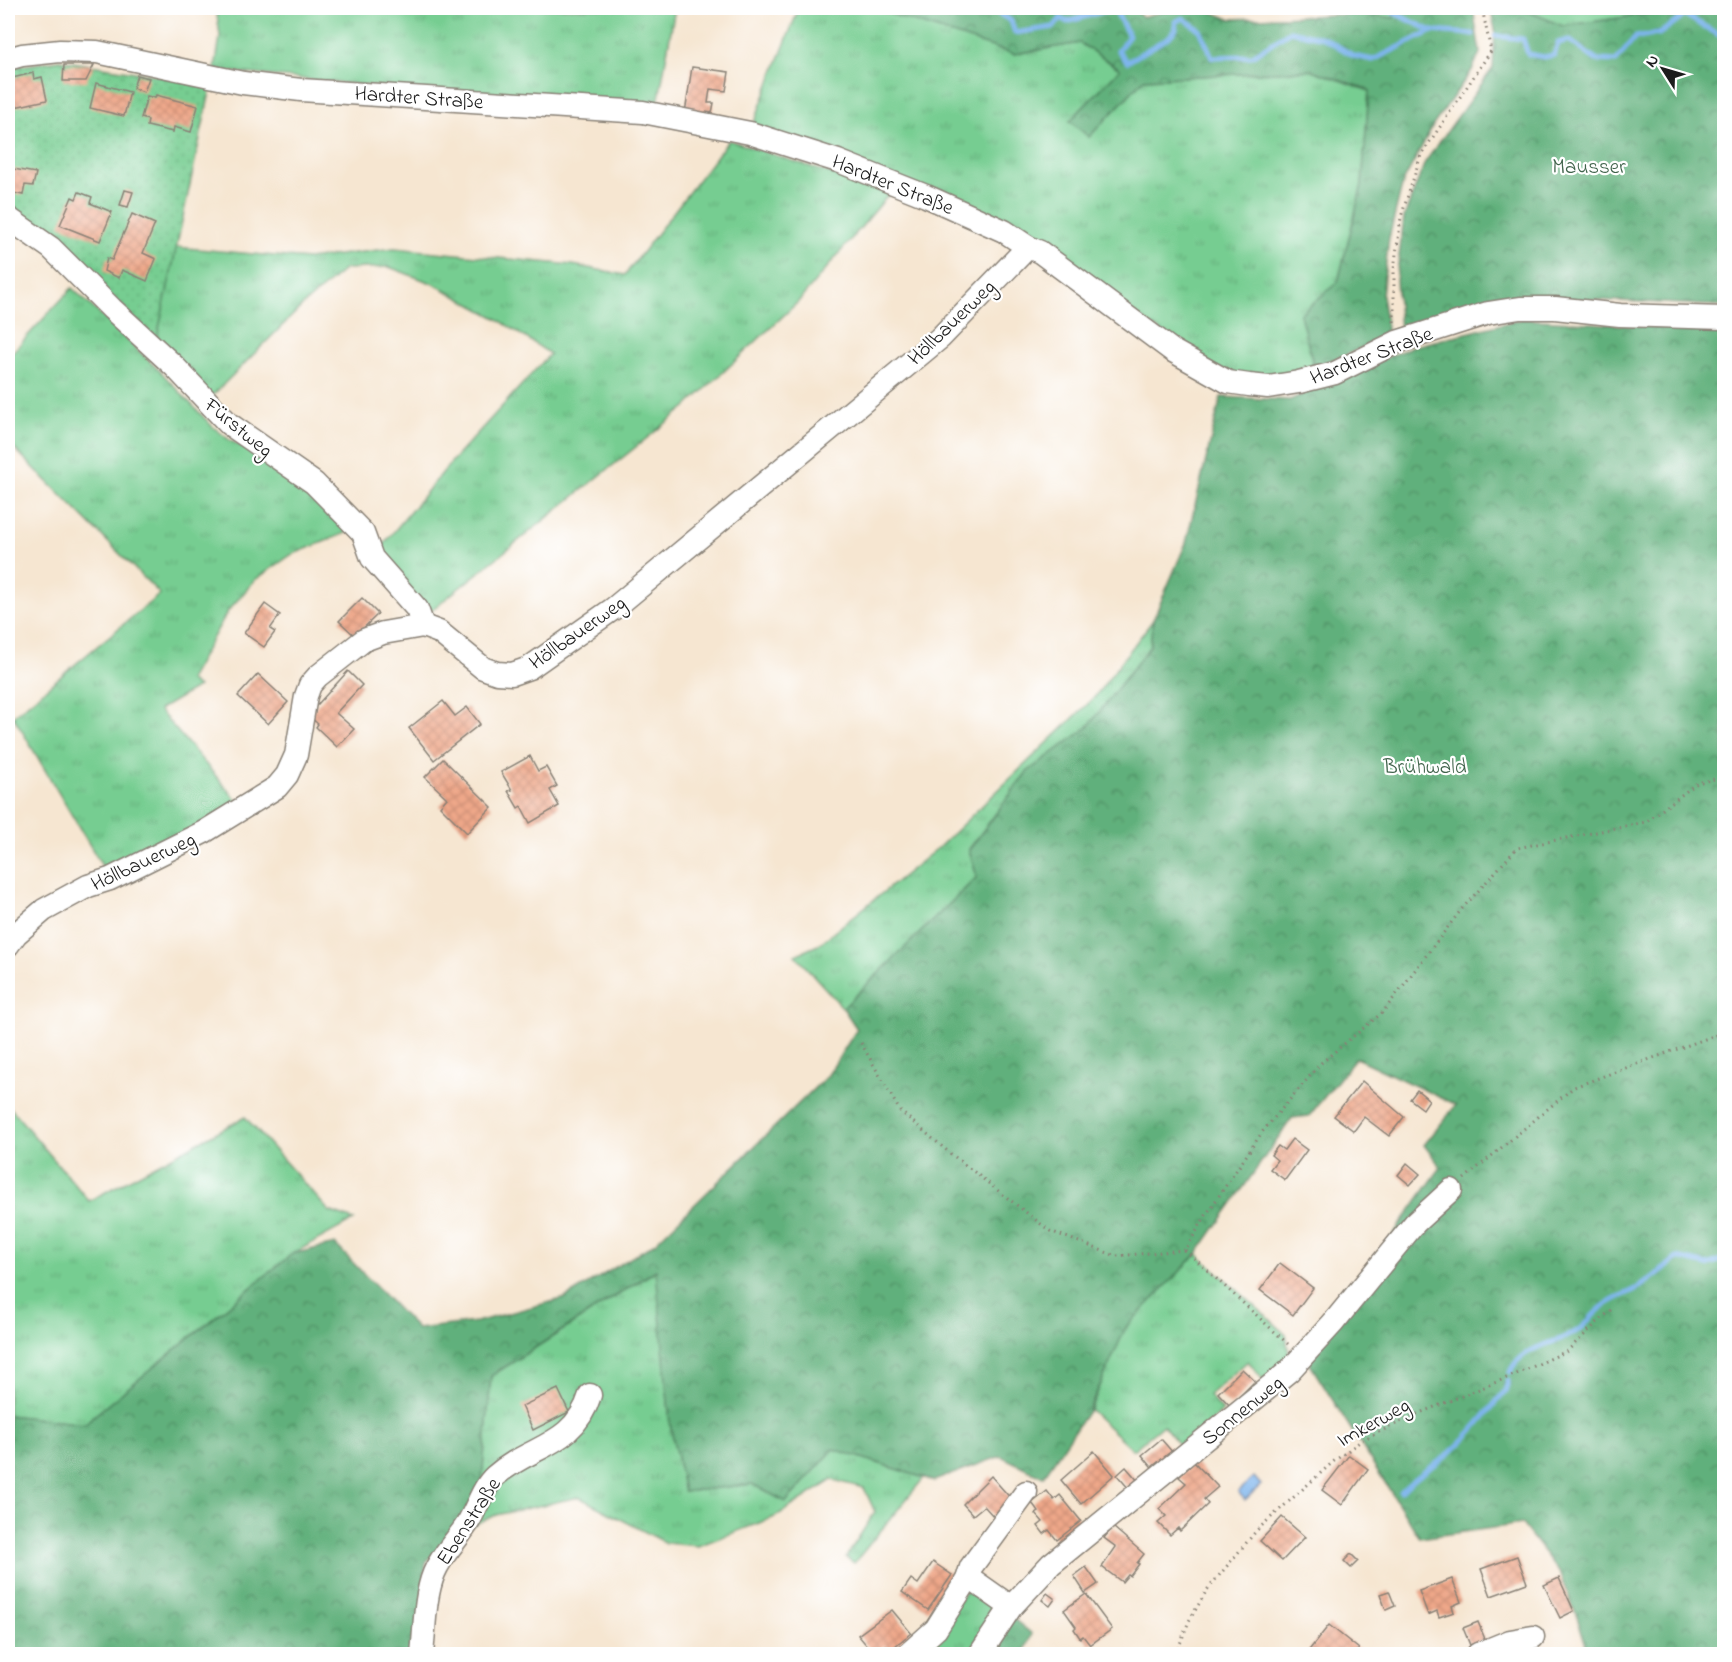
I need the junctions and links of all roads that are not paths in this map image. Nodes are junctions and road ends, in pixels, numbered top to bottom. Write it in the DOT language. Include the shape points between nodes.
graph roads {
  1 [pos="8,59"];
  2 [pos="8,218"];
  3 [pos="1028,247"];
  4 [pos="1725,318"];
  5 [pos="423,626"];
  6 [pos="8,945"];
  7 [pos="1451,1190"];
  8 [pos="590,1395"];
  9 [pos="1026,1492"];
  10 [pos="968,1580"];
  11 [pos="1011,1607"];
  12 [pos="1533,1637"];
  13 [pos="422,1654"];
  14 [pos="908,1654"];
  15 [pos="980,1654"];
  16 [pos="1478,1654"];
  1 -- 3 [label="street, Hardter Straße" via="60,51 97,52 278,87 649,113 750,133 838,161 1004,231"];
  2 -- 5 [label="street, Fürstweg" via="51,248 229,424 314,483 363,533 372,558 417,609"];
  3 -- 4 [label="street, Hardter Straße" via="1173,351 1228,382 1268,387 1335,373 1397,342 1488,313 1520,308"];
  3 -- 5 [label="street, Höllbauerweg" via="931,345 613,609 529,668 497,674 483,668 439,632"];
  5 -- 6 [label="street, Höllbauerweg" via="364,640 314,681 306,696 296,755 287,775 269,793 204,832 44,910"];
  7 -- 11 [label="street, Sonnenweg" via="1408,1230 1289,1371 1051,1564"];
  8 -- 13 [label="street, Ebenstraße" via="586,1410 569,1431 504,1468 489,1482 462,1533 434,1573"];
  9 -- 10 [label="street" via="971,1567"];
  10 -- 11 [label="street"];
  10 -- 14 [label="street" via="936,1629"];
  11 -- 15 [label="street, Sonnenweg"];
  12 -- 16 [label="street"];
}
